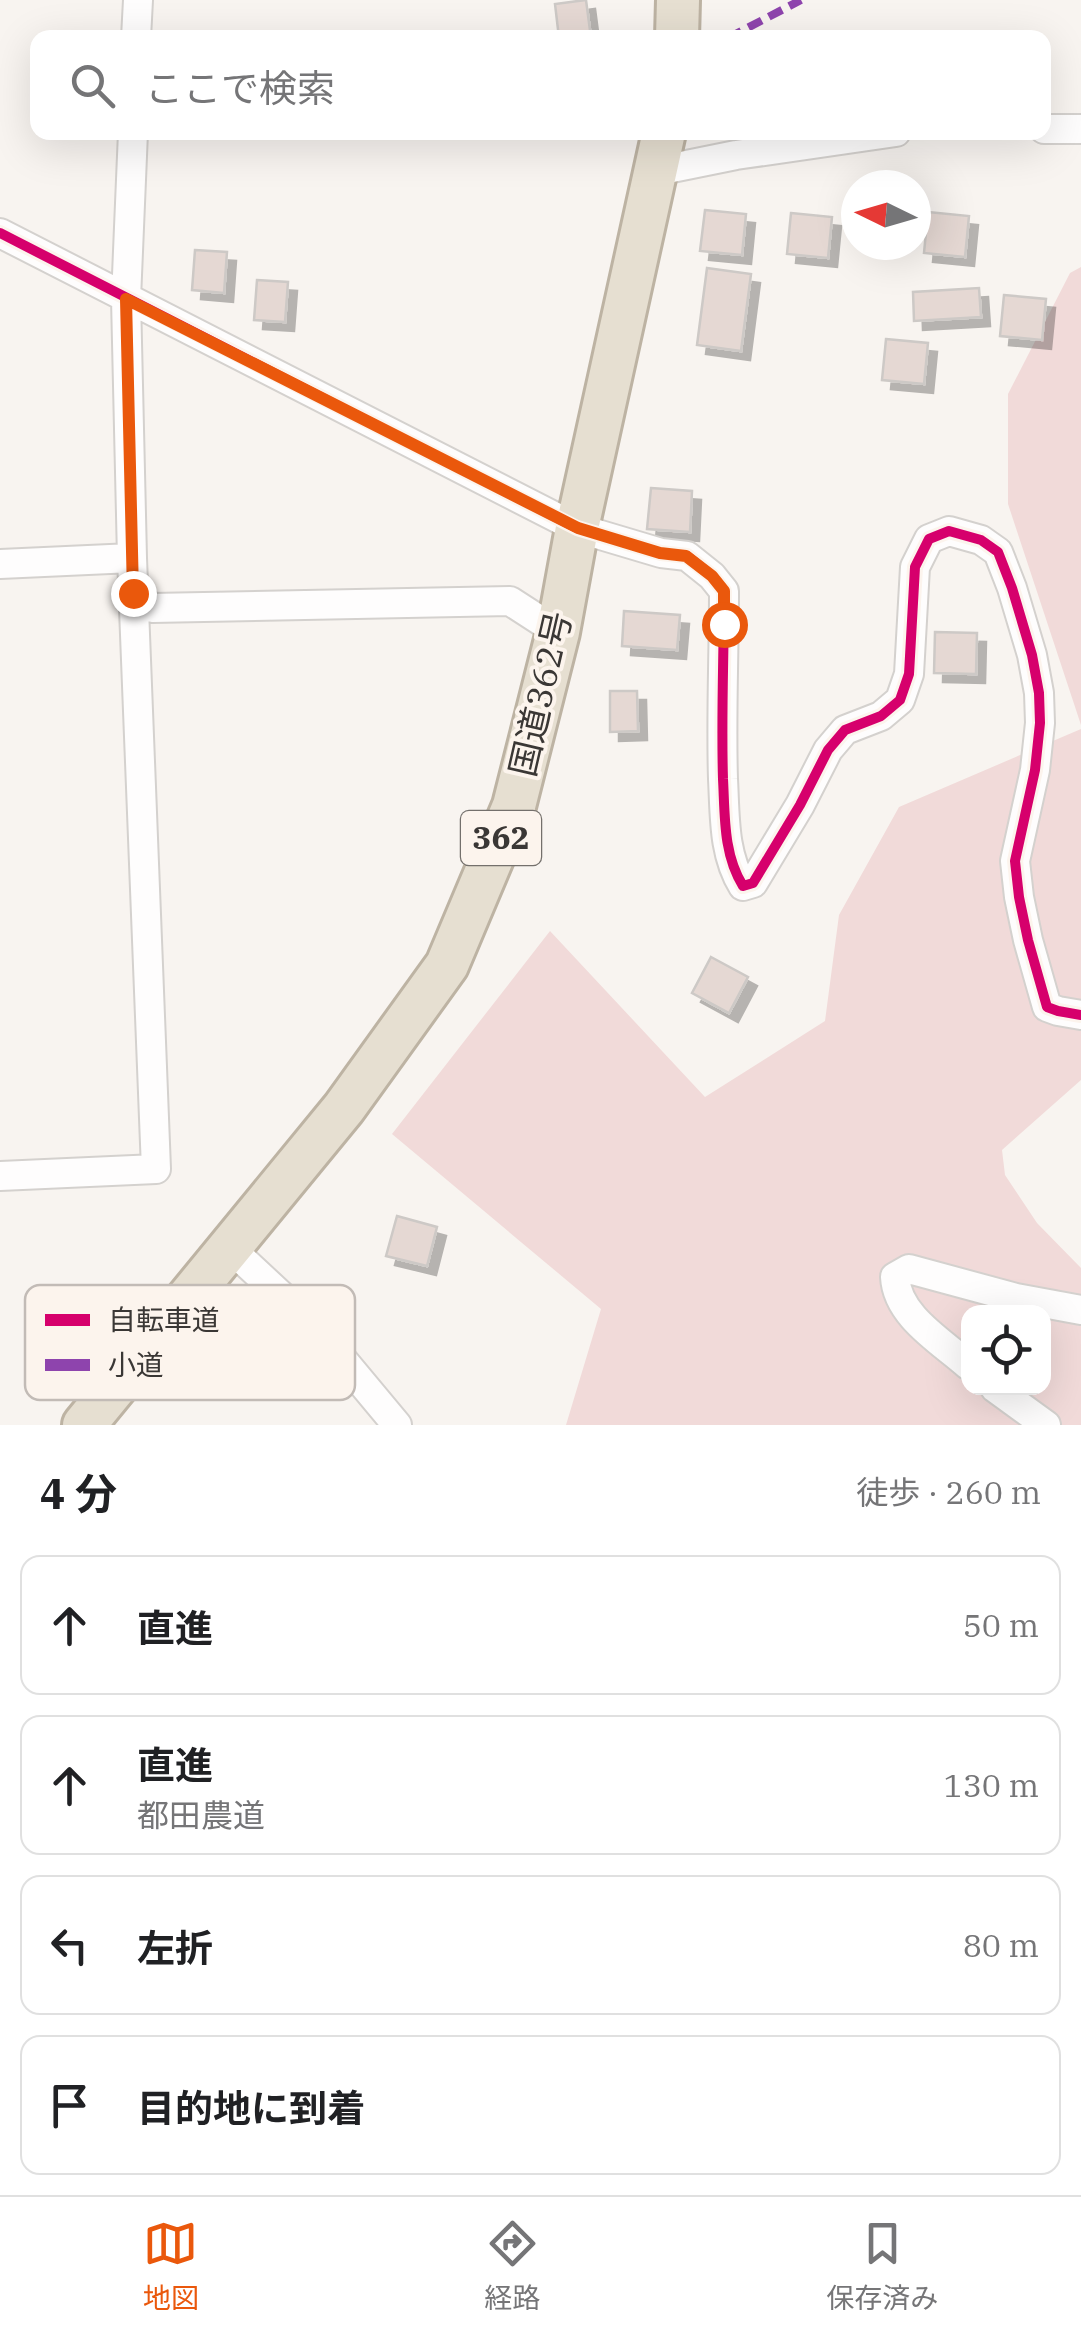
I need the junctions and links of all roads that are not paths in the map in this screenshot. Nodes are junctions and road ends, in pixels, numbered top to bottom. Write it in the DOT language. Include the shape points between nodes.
graph roads {
  1 [pos="138,0"];
  2 [pos="678,0"];
  3 [pos="136,30"];
  4 [pos="678,30"];
  5 [pos="1051,129"];
  6 [pos="1081,129"];
  7 [pos="133,140"];
  8 [pos="840,140"];
  9 [pos="661,152"];
  10 [pos="0,233"];
  11 [pos="126,299"];
  12 [pos="578,528"];
  13 [pos="132,558"];
  14 [pos="0,564"];
  15 [pos="133,593"];
  16 [pos="558,632"];
  17 [pos="1081,1015"];
  18 [pos="0,1176"];
  19 [pos="230,1248"];
  20 [pos="199,1285"];
  21 [pos="270,1285"];
  22 [pos="1081,1310"];
  23 [pos="961,1359"];
  24 [pos="355,1375"];
  25 [pos="1005,1395"];
  26 [pos="105,1400"];
  27 [pos="84,1425"];
  28 [pos="397,1425"];
  29 [pos="1046,1425"];
  1 -- 3 [label="street"];
  2 -- 4 [label="highway"];
  5 -- 6 [label="street"];
  7 -- 11 [label="street"];
  8 -- 9 [label="street" via="736,155"];
  9 -- 12 [label="highway, 国道362号 / 362"];
  10 -- 11 [label="street"];
  11 -- 12 [label="street"];
  11 -- 13 [label="street"];
  12 -- 16 [label="highway, 国道362号 / 362"];
  12 -- 17 [label="street" via="686,556 724,591 726,835 743,886 753,884 828,750 845,730 900,700 908,674 915,567 930,539 949,531 998,552 1039,693 1035,770 1015,862 1019,897 1047,1007"];
  13 -- 14 [label="street"];
  13 -- 15 [label="street"];
  15 -- 16 [label="street" via="152,608 510,601"];
  15 -- 18 [label="street" via="156,1169"];
  16 -- 19 [label="highway, 国道362号 / 362" via="514,806 447,966"];
  19 -- 20 [label="highway, 国道362号 / 362"];
  19 -- 21 [label="street"];
  22 -- 23 [label="street" via="909,1270 895,1277 896,1292 914,1319"];
  24 -- 28 [label="street"];
  25 -- 29 [label="street"];
  26 -- 27 [label="highway, 国道362号 / 362"];
}
